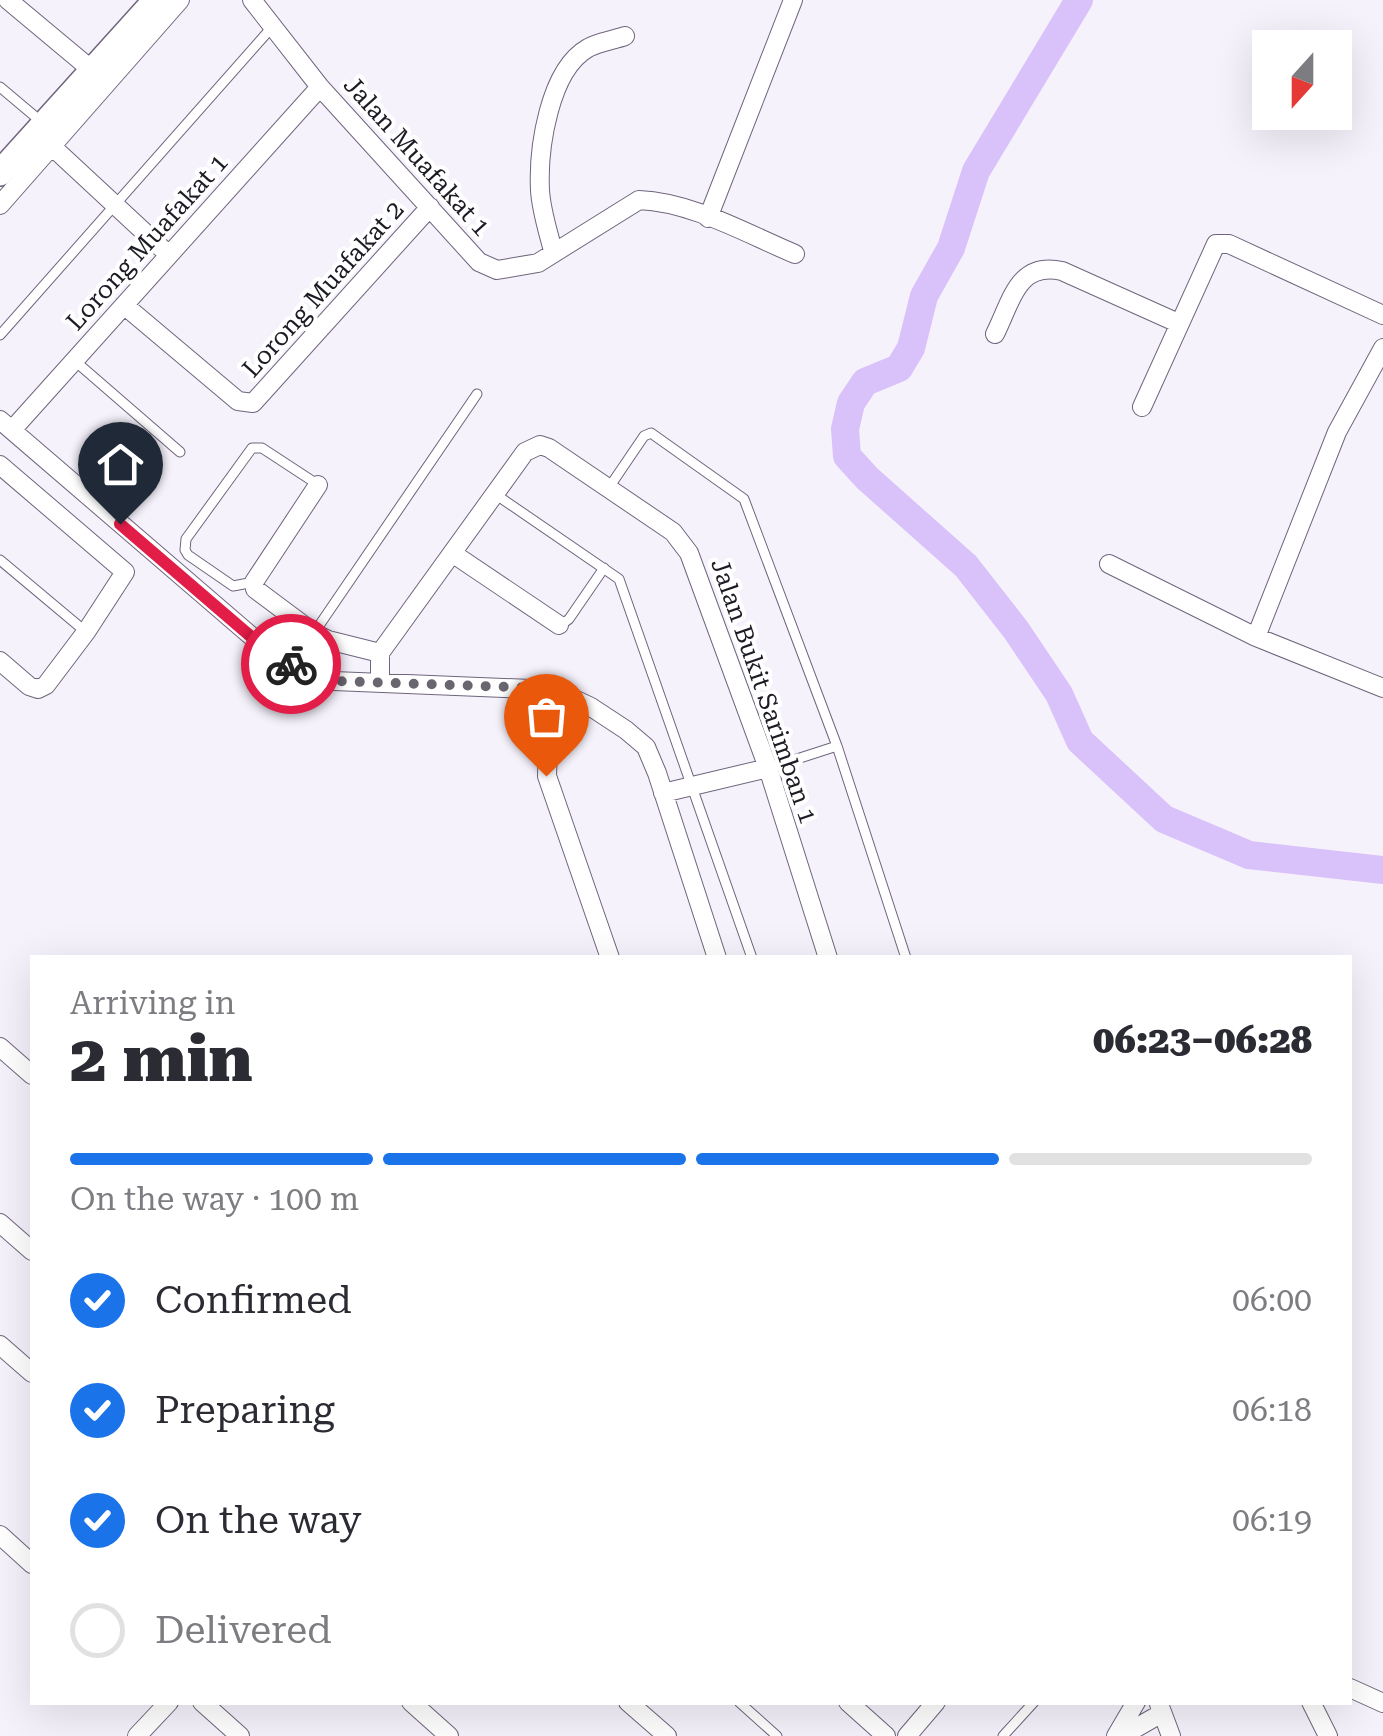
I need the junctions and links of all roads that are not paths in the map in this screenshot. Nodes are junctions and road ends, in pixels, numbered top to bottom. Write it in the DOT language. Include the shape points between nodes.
graph roads {
  1 [pos="8,0"];
  2 [pos="180,0"];
  3 [pos="252,0"];
  4 [pos="793,0"];
  5 [pos="145,7"];
  6 [pos="274,24"];
  7 [pos="625,36"];
  8 [pos="92,71"];
  9 [pos="0,87"];
  10 [pos="320,87"];
  11 [pos="44,134"];
  12 [pos="0,173"];
  13 [pos="0,205"];
  14 [pos="114,206"];
  15 [pos="430,207"];
  16 [pos="708,218"];
  17 [pos="552,251"];
  18 [pos="795,254"];
  19 [pos="169,255"];
  20 [pos="124,305"];
  21 [pos="1383,316"];
  22 [pos="1178,322"];
  23 [pos="995,334"];
  24 [pos="0,335"];
  25 [pos="1383,348"];
  26 [pos="74,360"];
  27 [pos="477,394"];
  28 [pos="1142,407"];
  29 [pos="6,425"];
  30 [pos="180,452"];
  31 [pos="0,465"];
  32 [pos="318,485"];
  33 [pos="608,489"];
  34 [pos="495,494"];
  35 [pos="452,553"];
  36 [pos="0,560"];
  37 [pos="1110,564"];
  38 [pos="604,568"];
  39 [pos="254,582"];
  40 [pos="559,625"];
  41 [pos="86,632"];
  42 [pos="314,633"];
  43 [pos="1256,637"];
  44 [pos="380,652"];
  45 [pos="0,661"];
  46 [pos="380,680"];
  47 [pos="1383,688"];
  48 [pos="572,697"];
  49 [pos="838,746"];
  50 [pos="768,768"];
  51 [pos="694,786"];
  52 [pos="663,793"];
  53 [pos="609,955"];
  54 [pos="715,955"];
  55 [pos="751,955"];
  56 [pos="827,955"];
  57 [pos="905,955"];
  58 [pos="0,1048"];
  59 [pos="30,1074"];
  60 [pos="0,1224"];
  61 [pos="30,1249"];
  62 [pos="0,1345"];
  63 [pos="30,1372"];
  64 [pos="0,1535"];
  65 [pos="30,1562"];
  66 [pos="1352,1689"];
  67 [pos="1383,1703"];
  68 [pos="166,1705"];
  69 [pos="205,1705"];
  70 [pos="414,1705"];
  71 [pos="631,1705"];
  72 [pos="742,1705"];
  73 [pos="851,1705"];
  74 [pos="933,1705"];
  75 [pos="1031,1705"];
  76 [pos="1134,1705"];
  77 [pos="1312,1705"];
  78 [pos="1160,1708"];
  79 [pos="137,1736"];
  80 [pos="240,1736"];
  81 [pos="449,1736"];
  82 [pos="667,1736"];
  83 [pos="778,1736"];
  84 [pos="886,1736"];
  85 [pos="907,1736"];
  86 [pos="1003,1736"];
  87 [pos="1119,1736"];
  88 [pos="1171,1736"];
  89 [pos="1328,1736"];
  1 -- 8 [label="street"];
  2 -- 11 [label="street"];
  3 -- 6 [label="street, Jalan Muafakat 1"];
  4 -- 16 [label="street"];
  5 -- 8 [label="main road"];
  6 -- 10 [label="street, Jalan Muafakat 1"];
  6 -- 14 [label="lane"];
  7 -- 17 [label="street" via="588,47 556,84 540,192"];
  8 -- 11 [label="main road"];
  9 -- 11 [label="lane"];
  10 -- 15 [label="street, Jalan Muafakat 1"];
  10 -- 19 [label="street, Lorong Muafakat 1"];
  11 -- 12 [label="main road"];
  11 -- 13 [label="street"];
  11 -- 14 [label="street"];
  14 -- 19 [label="street"];
  14 -- 24 [label="lane"];
  15 -- 17 [label="street, Jalan Muafakat 1" via="480,262 497,270 538,263"];
  15 -- 20 [label="street, Lorong Muafakat 2" via="253,404 238,401"];
  16 -- 17 [label="street, Jalan Muafakat 1" via="639,200"];
  16 -- 18 [label="street, Jalan Muafakat 1"];
  19 -- 20 [label="street, Lorong Muafakat 1"];
  20 -- 26 [label="street, Lorong Muafakat 1"];
  21 -- 22 [label="street" via="1229,244 1216,244"];
  22 -- 23 [label="street" via="1044,267 1021,282"];
  22 -- 28 [label="street"];
  25 -- 43 [label="street" via="1337,432"];
  26 -- 29 [label="street, Lorong Muafakat 1"];
  26 -- 30 [label="lane"];
  27 -- 42 [label="lane"];
  29 -- 46 [label="street" via="278,659 334,681"];
  31 -- 41 [label="street" via="125,572"];
  32 -- 39 [label="street"];
  32 -- 39 [label="lane" via="252,448 186,539 188,555 233,586"];
  33 -- 34 [label="street, Jalan Bukit Sarimban 1" via="540,445 525,452"];
  33 -- 49 [label="lane" via="650,433 744,500"];
  33 -- 50 [label="street, Jalan Bukit Sarimban 1" via="673,532 690,553"];
  34 -- 35 [label="street, Jalan Bukit Sarimban 1"];
  34 -- 38 [label="lane"];
  35 -- 40 [label="street"];
  35 -- 44 [label="street, Jalan Bukit Sarimban 1"];
  36 -- 41 [label="lane"];
  37 -- 43 [label="street"];
  38 -- 40 [label="lane"];
  38 -- 51 [label="lane" via="622,585"];
  39 -- 42 [label="street" via="258,595"];
  41 -- 45 [label="street" via="38,689"];
  42 -- 44 [label="street"];
  43 -- 47 [label="street"];
  44 -- 46 [label="street"];
  46 -- 48 [label="street" via="540,688"];
  48 -- 52 [label="street" via="646,747"];
  48 -- 53 [label="street" via="548,748 546,776"];
  49 -- 50 [label="lane"];
  49 -- 57 [label="lane"];
  50 -- 51 [label="street"];
  50 -- 56 [label="street, Jalan Bukit Sarimban 1"];
  51 -- 52 [label="street"];
  51 -- 55 [label="lane"];
  52 -- 54 [label="street"];
  58 -- 59 [label="street"];
  60 -- 61 [label="street"];
  62 -- 63 [label="street"];
  64 -- 65 [label="street"];
  66 -- 67 [label="street"];
  68 -- 79 [label="street"];
  69 -- 80 [label="street"];
  70 -- 81 [label="street"];
  71 -- 82 [label="street"];
  72 -- 83 [label="lane"];
  73 -- 84 [label="street"];
  74 -- 85 [label="street"];
  75 -- 86 [label="lane"];
  76 -- 87 [label="street"];
  77 -- 89 [label="street"];
  78 -- 87 [label="street"];
  78 -- 88 [label="street"];
}
